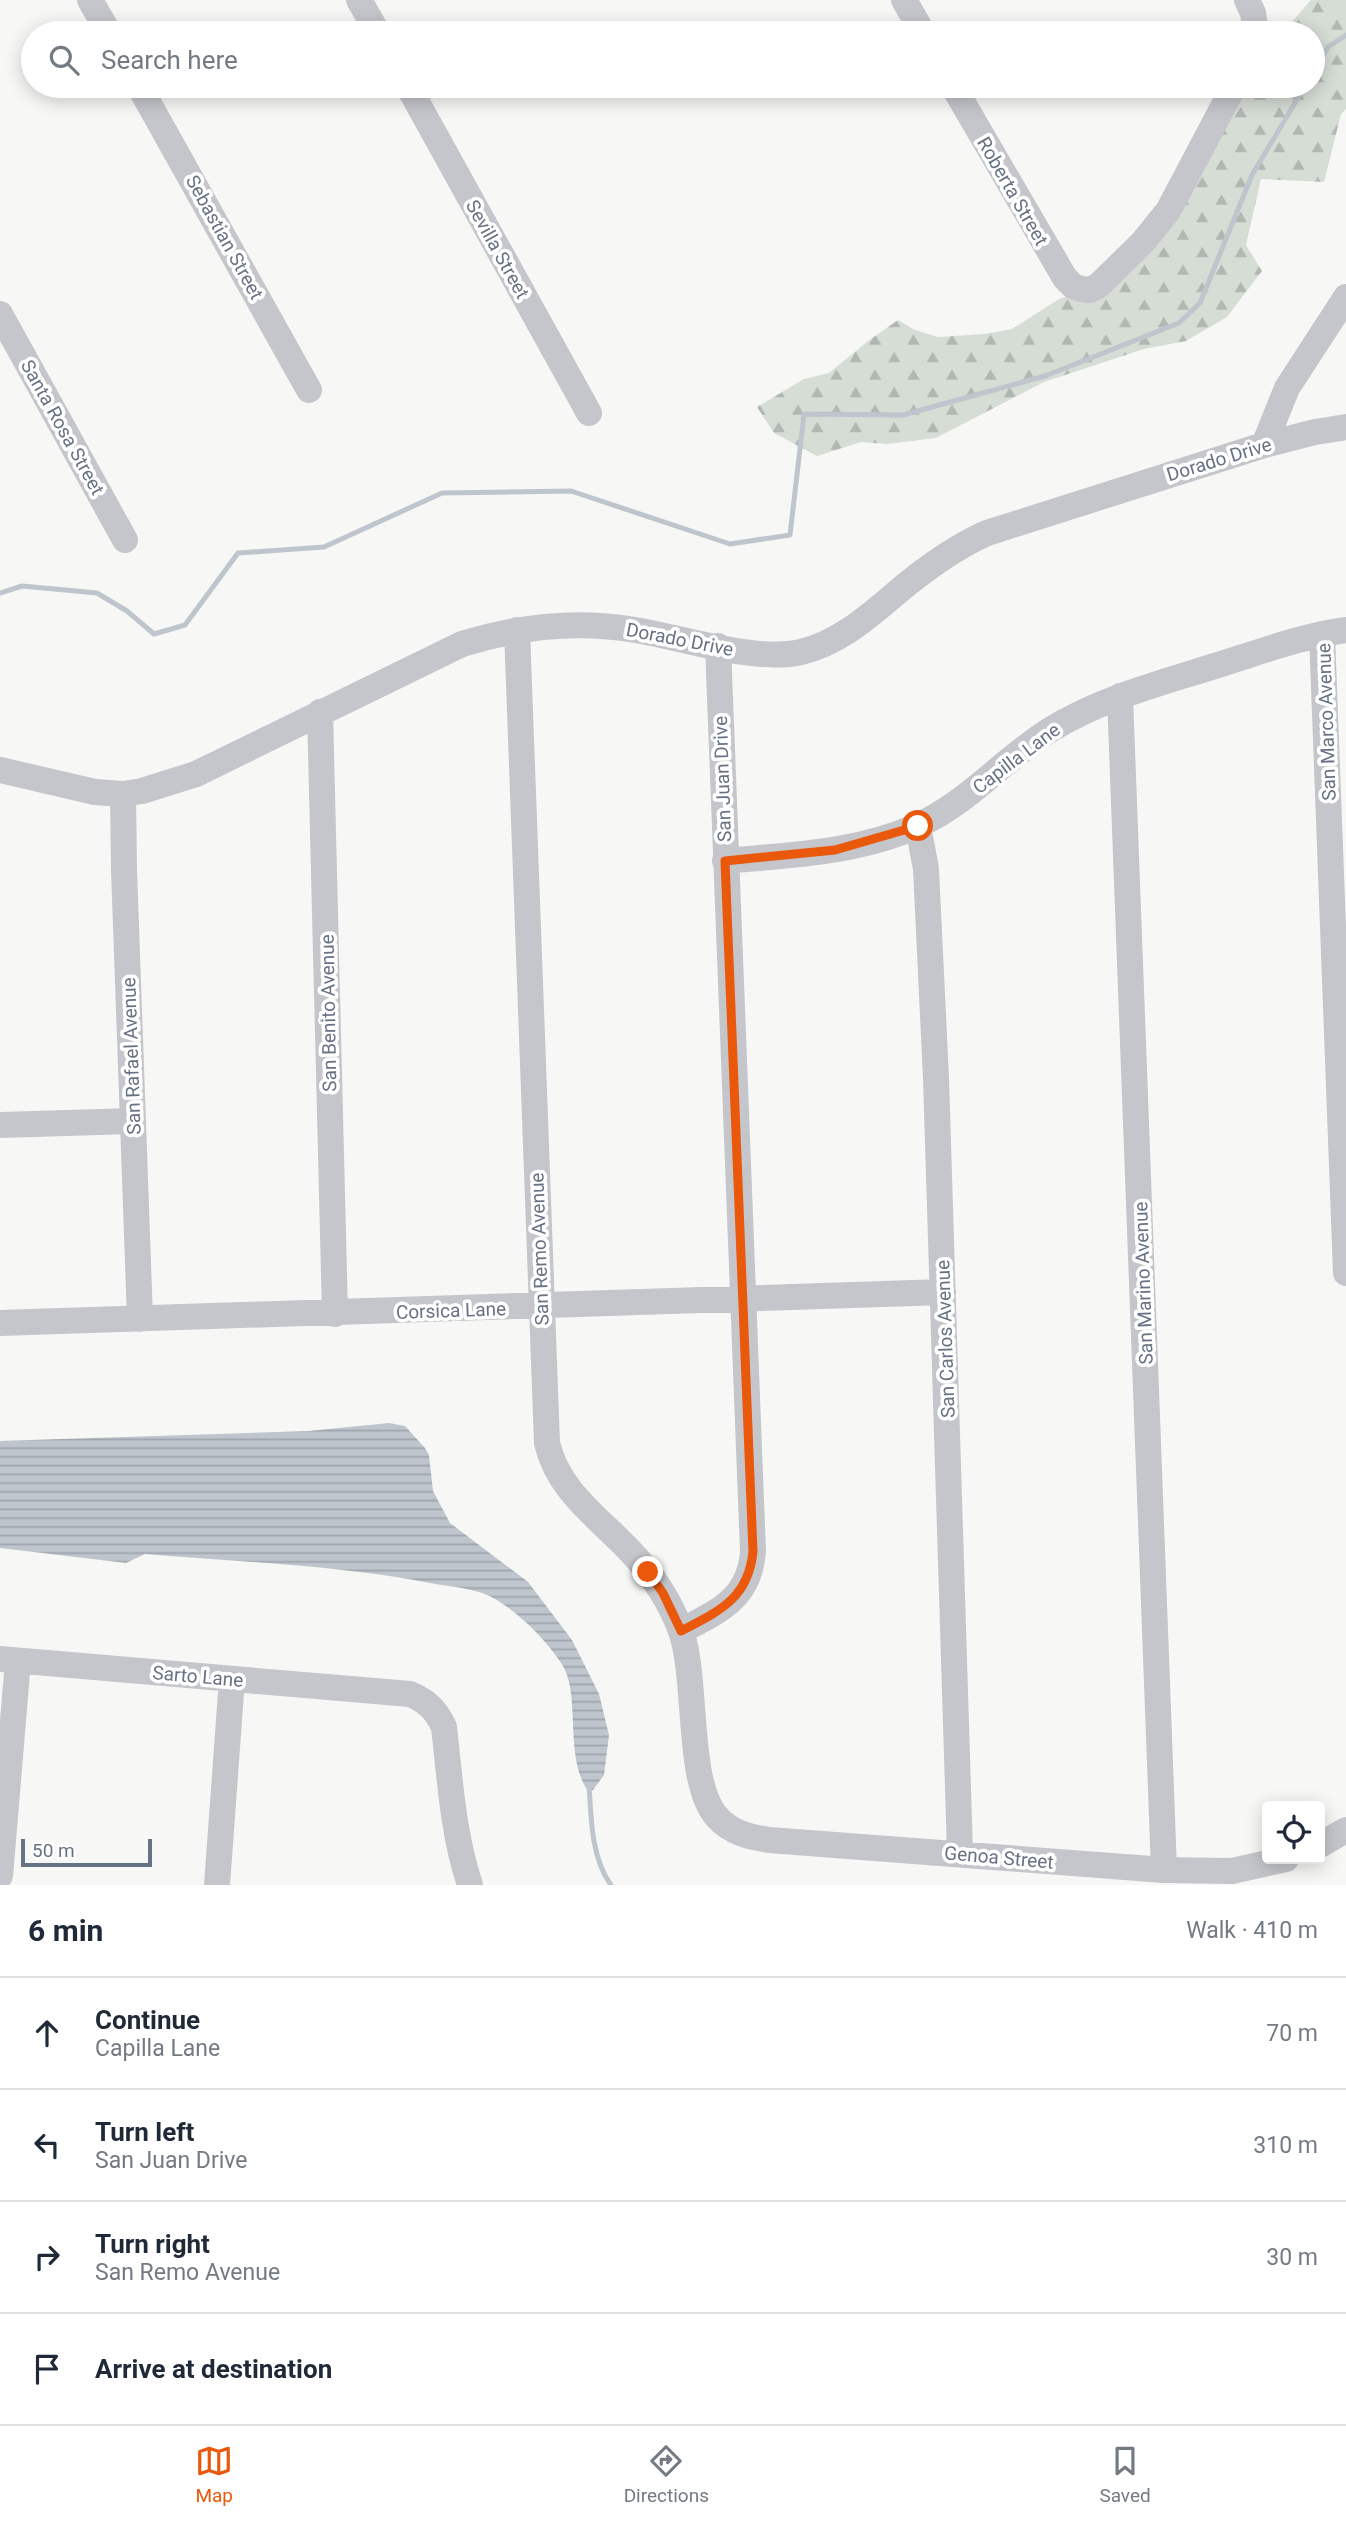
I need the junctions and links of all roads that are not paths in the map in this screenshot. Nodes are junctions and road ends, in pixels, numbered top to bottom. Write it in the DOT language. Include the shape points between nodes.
graph roads {
  1 [pos="90,0"];
  2 [pos="359,0"];
  3 [pos="904,0"];
  4 [pos="102,21"];
  5 [pos="371,21"];
  6 [pos="916,21"];
  7 [pos="146,98"];
  8 [pos="415,98"];
  9 [pos="960,98"];
  10 [pos="1228,98"];
  11 [pos="1346,297"];
  12 [pos="0,314"];
  13 [pos="309,390"];
  14 [pos="589,413"];
  15 [pos="1346,427"];
  16 [pos="1264,445"];
  17 [pos="125,540"];
  18 [pos="517,630"];
  19 [pos="1334,632"];
  20 [pos="718,646"];
  21 [pos="1121,696"];
  22 [pos="320,712"];
  23 [pos="0,770"];
  24 [pos="123,794"];
  25 [pos="918,826"];
  26 [pos="725,861"];
  27 [pos="133,1121"];
  28 [pos="0,1125"];
  29 [pos="1346,1273"];
  30 [pos="943,1293"];
  31 [pos="742,1300"];
  32 [pos="541,1307"];
  33 [pos="335,1314"];
  34 [pos="140,1319"];
  35 [pos="0,1323"];
  36 [pos="681,1631"];
  37 [pos="9,1660"];
  38 [pos="232,1679"];
  39 [pos="716,1817"];
  40 [pos="1346,1830"];
  41 [pos="1325,1842"];
  42 [pos="961,1853"];
  43 [pos="1264,1864"];
  44 [pos="1164,1870"];
  45 [pos="0,1876"];
  46 [pos="217,1885"];
  47 [pos="470,1885"];
  1 -- 4 [label="street"];
  2 -- 5 [label="street"];
  3 -- 6 [label="street"];
  7 -- 13 [label="street, Sebastian Street"];
  8 -- 14 [label="street, Sevilla Street"];
  9 -- 10 [label="street, Roberta Street" via="1065,278 1073,286 1089,290 1158,226"];
  11 -- 16 [label="street" via="1287,388"];
  12 -- 17 [label="street, Santa Rosa Street"];
  15 -- 16 [label="street, Dorado Drive"];
  16 -- 20 [label="street, Dorado Drive" via="980,536 933,564 863,621 817,648 778,654"];
  18 -- 20 [label="street, Dorado Drive" via="598,625"];
  18 -- 22 [label="street, Dorado Drive" via="452,649"];
  18 -- 32 [label="street, San Remo Avenue"];
  19 -- 21 [label="street, Capilla Lane"];
  19 -- 29 [label="street, San Marco Avenue"];
  20 -- 26 [label="street, San Juan Drive"];
  21 -- 25 [label="street, Capilla Lane" via="1048,731 979,787"];
  21 -- 44 [label="street, San Marino Avenue"];
  22 -- 24 [label="street, Dorado Drive" via="196,774"];
  22 -- 33 [label="street, San Benito Avenue"];
  23 -- 24 [label="street, Dorado Drive" via="79,789"];
  24 -- 27 [label="street, San Rafael Avenue"];
  25 -- 26 [label="street, Capilla Lane" via="835,850"];
  25 -- 30 [label="street, San Carlos Avenue" via="926,869"];
  26 -- 31 [label="street, San Juan Drive"];
  27 -- 28 [label="street"];
  27 -- 34 [label="street, San Rafael Avenue"];
  30 -- 31 [label="street, Corsica Lane"];
  30 -- 42 [label="street, San Carlos Avenue"];
  31 -- 32 [label="street, Corsica Lane"];
  31 -- 36 [label="street, San Juan Drive" via="752,1566 730,1602"];
  32 -- 33 [label="street, Corsica Lane"];
  32 -- 36 [label="street, San Remo Avenue" via="545,1430 555,1468 575,1497 644,1566"];
  33 -- 34 [label="street, Corsica Lane"];
  34 -- 35 [label="street, Corsica Lane"];
  36 -- 39 [label="street, San Remo Avenue" via="690,1674 699,1775"];
  37 -- 38 [label="street, Sarto Lane"];
  37 -- 45 [label="street"];
  38 -- 46 [label="street"];
  38 -- 47 [label="street, Sarto Lane" via="410,1694 421,1699 444,1727 455,1822"];
  39 -- 42 [label="street, Genoa Street" via="735,1831 769,1840"];
  40 -- 41 [label="street"];
  42 -- 44 [label="street, Genoa Street"];
  43 -- 44 [label="street, Genoa Street" via="1232,1871"];
}
